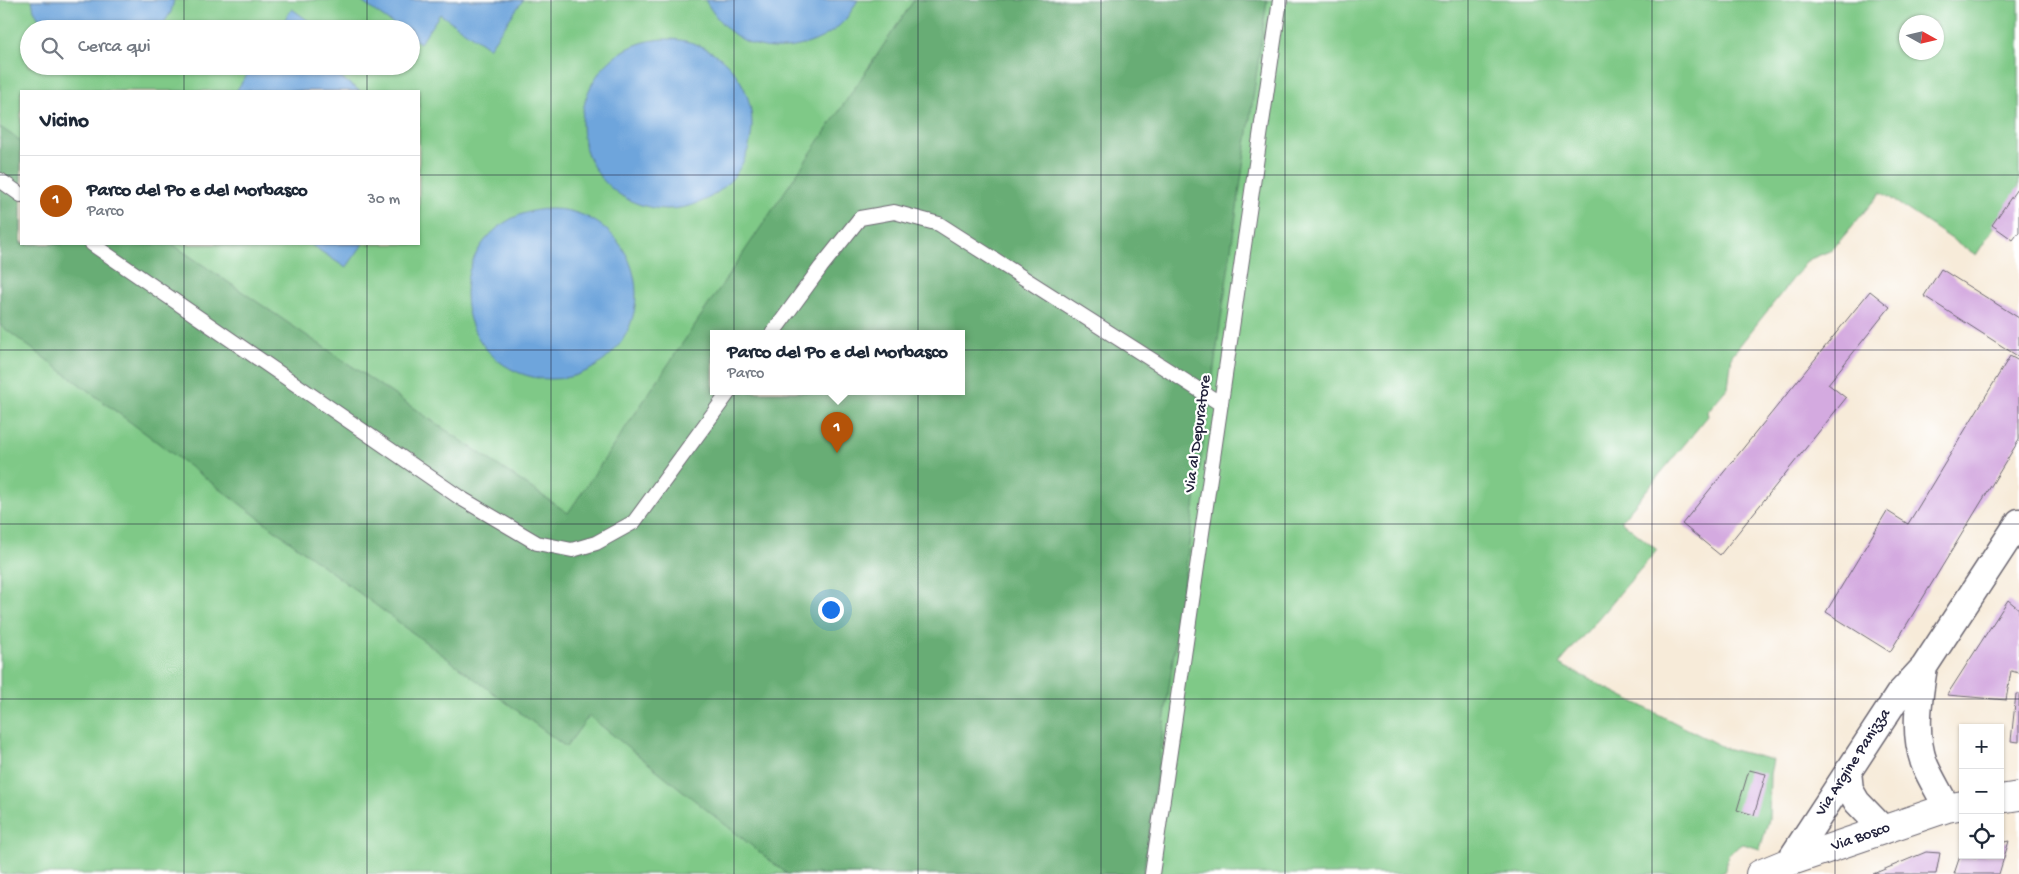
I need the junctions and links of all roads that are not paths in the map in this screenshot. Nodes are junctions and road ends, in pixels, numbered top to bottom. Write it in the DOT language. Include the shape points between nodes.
graph roads {
  1 [pos="1280,0"];
  2 [pos="0,180"];
  3 [pos="20,194"];
  4 [pos="93,245"];
  5 [pos="775,330"];
  6 [pos="727,395"];
  7 [pos="1221,404"];
  8 [pos="2019,522"];
  9 [pos="1924,667"];
  10 [pos="1848,771"];
  11 [pos="2019,796"];
  12 [pos="2004,798"];
  13 [pos="1955,807"];
  14 [pos="1884,830"];
  15 [pos="1789,862"];
  16 [pos="1152,874"];
  17 [pos="1760,874"];
  1 -- 7 [label="lane, Via al Depuratore"];
  2 -- 3 [label="lane"];
  4 -- 6 [label="lane" via="459,497 536,543 572,550 596,543 634,522"];
  5 -- 7 [label="lane" via="860,218 894,212 939,224"];
  7 -- 16 [label="lane, Via al Depuratore"];
  8 -- 9 [label="street, Via Argine Panizza"];
  9 -- 10 [label="street, Via Argine Panizza" via="1899,694"];
  9 -- 13 [label="street, Via Argine Panizza" via="1917,714 1918,739 1924,763"];
  10 -- 14 [label="street" via="1853,796"];
  10 -- 15 [label="street, Via Argine Panizza"];
  11 -- 12 [label="street"];
  13 -- 14 [label="street, Via Bosco"];
  14 -- 15 [label="street, Via Bosco"];
  15 -- 17 [label="street, Via Bosco"];
}
